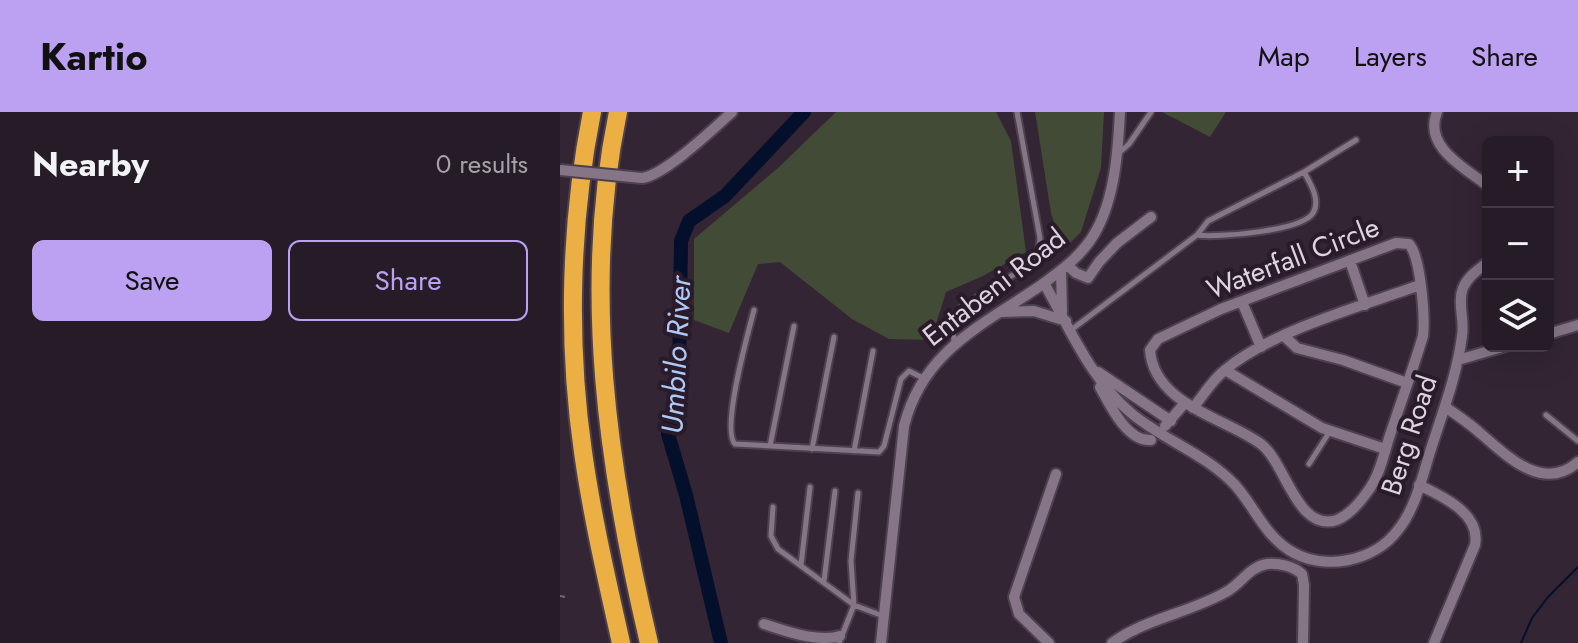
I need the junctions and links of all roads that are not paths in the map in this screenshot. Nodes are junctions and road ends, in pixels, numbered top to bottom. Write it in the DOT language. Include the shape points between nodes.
graph roads {
  1 [pos="592,112"];
  2 [pos="618,112"];
  3 [pos="732,112"];
  4 [pos="1017,112"];
  5 [pos="1120,112"];
  6 [pos="1151,112"];
  7 [pos="1437,112"];
  8 [pos="1356,140"];
  9 [pos="1116,156"];
  10 [pos="560,170"];
  11 [pos="1304,172"];
  12 [pos="1482,181"];
  13 [pos="1151,217"];
  14 [pos="1197,235"];
  15 [pos="1350,261"];
  16 [pos="1482,267"];
  17 [pos="1064,268"];
  18 [pos="1044,283"];
  19 [pos="1420,285"];
  20 [pos="1242,302"];
  21 [pos="1365,305"];
  22 [pos="754,310"];
  23 [pos="1001,312"];
  24 [pos="1066,322"];
  25 [pos="1578,325"];
  26 [pos="794,326"];
  27 [pos="1554,332"];
  28 [pos="1284,336"];
  29 [pos="834,337"];
  30 [pos="954,345"];
  31 [pos="1261,347"];
  32 [pos="873,351"];
  33 [pos="1485,352"];
  34 [pos="1458,360"];
  35 [pos="1093,369"];
  36 [pos="1225,370"];
  37 [pos="923,378"];
  38 [pos="1407,383"];
  39 [pos="1188,406"];
  40 [pos="1445,407"];
  41 [pos="1546,415"];
  42 [pos="1330,431"];
  43 [pos="1151,440"];
  44 [pos="1578,441"];
  45 [pos="770,446"];
  46 [pos="812,449"];
  47 [pos="1385,449"];
  48 [pos="854,451"];
  49 [pos="1578,462"];
  50 [pos="1309,464"];
  51 [pos="1056,474"];
  52 [pos="1419,485"];
  53 [pos="810,487"];
  54 [pos="835,491"];
  55 [pos="858,493"];
  56 [pos="773,507"];
  57 [pos="801,566"];
  58 [pos="824,581"];
  59 [pos="854,605"];
  60 [pos="884,616"];
  61 [pos="764,624"];
  62 [pos="790,638"];
  63 [pos="839,640"];
  64 [pos="815,641"];
  65 [pos="621,643"];
  66 [pos="649,643"];
  67 [pos="881,643"];
  68 [pos="1049,643"];
  69 [pos="1112,643"];
  70 [pos="1303,643"];
  71 [pos="1434,643"];
  1 -- 65 [label="highway" via="576,254 576,386 593,514"];
  2 -- 66 [label="highway" via="606,194 600,326 620,512"];
  3 -- 10 [label="street, bridge" via="651,177"];
  4 -- 30 [label="lane" via="1040,238 1038,256 962,307 953,321"];
  5 -- 9 [label="street, Entabeni Road"];
  6 -- 9 [label="lane"];
  7 -- 12 [label="street" via="1433,131 1441,148"];
  8 -- 11 [label="lane"];
  9 -- 17 [label="street, Entabeni Road" via="1097,230"];
  11 -- 14 [label="lane" via="1208,221"];
  11 -- 14 [label="lane" via="1316,199 1313,214 1303,221 1232,236"];
  13 -- 17 [label="street" via="1117,243 1088,278"];
  14 -- 24 [label="lane"];
  15 -- 19 [label="street, Waterfall Circle" via="1396,243 1409,244"];
  15 -- 20 [label="street, Waterfall Circle"];
  15 -- 21 [label="street"];
  16 -- 34 [label="street, Berg Road" via="1463,287"];
  17 -- 18 [label="street, Entabeni Road"];
  17 -- 24 [label="street"];
  18 -- 23 [label="street, Entabeni Road"];
  18 -- 24 [label="street"];
  19 -- 21 [label="street"];
  19 -- 38 [label="street, Waterfall Circle" via="1425,324"];
  20 -- 31 [label="street"];
  20 -- 39 [label="street, Waterfall Circle" via="1152,345 1150,358 1156,370"];
  21 -- 28 [label="street"];
  22 -- 45 [label="lane" via="730,435 735,444"];
  23 -- 24 [label="street" via="1034,311"];
  23 -- 30 [label="street, Entabeni Road"];
  24 -- 35 [label="street"];
  25 -- 27 [label="street"];
  26 -- 45 [label="lane"];
  28 -- 31 [label="street"];
  28 -- 38 [label="street" via="1297,348"];
  29 -- 46 [label="lane"];
  30 -- 37 [label="street, Entabeni Road"];
  31 -- 36 [label="street"];
  32 -- 48 [label="lane"];
  33 -- 34 [label="street"];
  34 -- 40 [label="street, Berg Road"];
  35 -- 39 [label="street" via="1168,424"];
  35 -- 43 [label="street" via="1126,427 1136,437"];
  35 -- 52 [label="street, Berg Road" via="1132,413 1224,474 1278,542 1307,558 1351,560 1382,546 1404,522"];
  36 -- 39 [label="street"];
  36 -- 42 [label="street"];
  37 -- 48 [label="lane" via="909,371 901,379 882,450"];
  37 -- 60 [label="street, Entabeni Road" via="904,426"];
  38 -- 47 [label="street, Waterfall Circle"];
  39 -- 47 [label="street, Waterfall Circle" via="1263,445 1301,507 1321,520 1340,519 1359,502 1374,482"];
  40 -- 49 [label="street" via="1525,469 1560,472"];
  40 -- 52 [label="street, Berg Road"];
  41 -- 44 [label="lane"];
  42 -- 47 [label="street"];
  42 -- 50 [label="lane"];
  45 -- 46 [label="lane"];
  46 -- 48 [label="lane"];
  51 -- 68 [label="street" via="1014,597 1019,614"];
  52 -- 71 [label="street" via="1464,513 1477,534"];
  53 -- 57 [label="lane"];
  54 -- 58 [label="lane"];
  55 -- 59 [label="lane" via="851,561"];
  56 -- 57 [label="lane" via="773,542"];
  57 -- 58 [label="lane"];
  58 -- 59 [label="lane"];
  59 -- 60 [label="lane"];
  59 -- 63 [label="lane"];
  60 -- 67 [label="street, Entabeni Road"];
  61 -- 62 [label="street"];
  62 -- 64 [label="street"];
  63 -- 64 [label="street"];
  69 -- 70 [label="street" via="1145,623 1223,594 1268,564 1302,574"];
}
